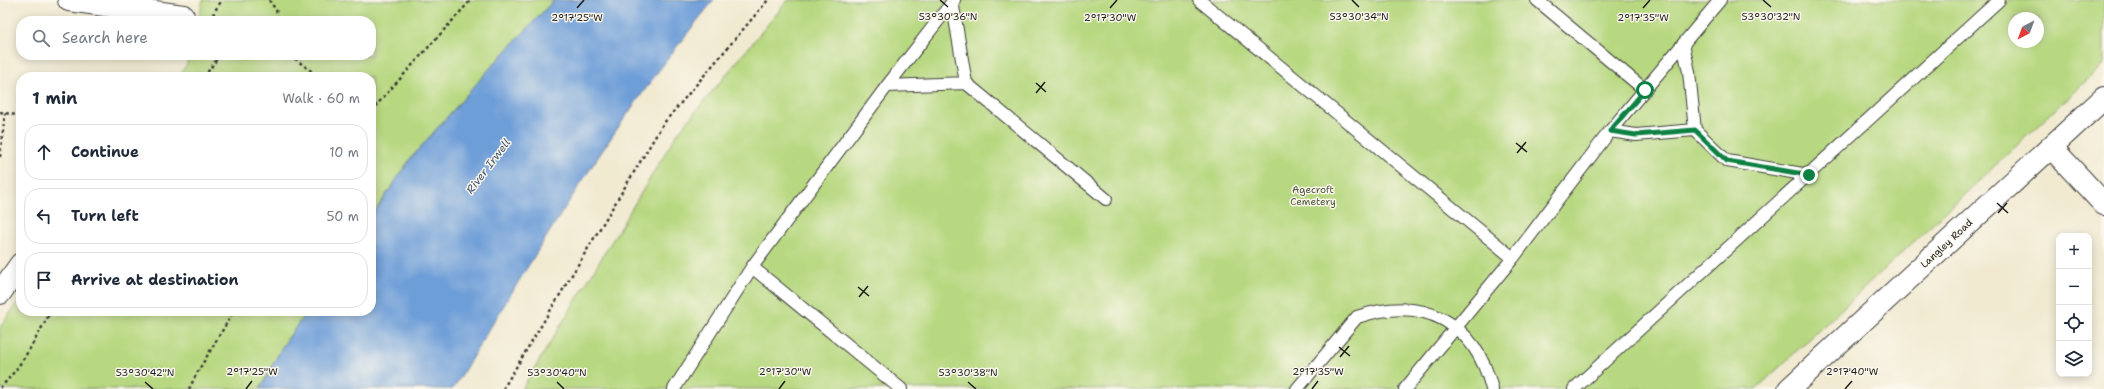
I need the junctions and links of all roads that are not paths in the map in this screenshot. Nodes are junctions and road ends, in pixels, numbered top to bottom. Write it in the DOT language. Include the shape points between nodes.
graph roads {
  1 [pos="69,0"];
  2 [pos="1199,0"];
  3 [pos="1537,0"];
  4 [pos="1720,0"];
  5 [pos="1999,0"];
  6 [pos="953,1"];
  7 [pos="183,16"];
  8 [pos="1683,44"];
  9 [pos="966,83"];
  10 [pos="887,86"];
  11 [pos="1645,90"];
  12 [pos="2104,98"];
  13 [pos="1695,130"];
  14 [pos="1610,131"];
  15 [pos="2051,147"];
  16 [pos="1809,175"];
  17 [pos="1106,199"];
  18 [pos="2104,204"];
  19 [pos="1513,258"];
  20 [pos="752,267"];
  21 [pos="16,271"];
  22 [pos="0,293"];
  23 [pos="1457,327"];
  24 [pos="674,389"];
  25 [pos="901,389"];
  26 [pos="1297,389"];
  27 [pos="1405,389"];
  28 [pos="1492,389"];
  29 [pos="1574,389"];
  30 [pos="1789,389"];
  1 -- 7 [label="street"];
  2 -- 19 [label="lane"];
  3 -- 11 [label="lane"];
  4 -- 8 [label="lane"];
  5 -- 16 [label="lane"];
  6 -- 9 [label="lane"];
  6 -- 10 [label="lane"];
  8 -- 11 [label="lane"];
  8 -- 13 [label="lane" via="1689,72"];
  9 -- 10 [label="lane"];
  9 -- 17 [label="lane"];
  10 -- 20 [label="lane"];
  11 -- 14 [label="lane"];
  12 -- 15 [label="street, Langley Road"];
  13 -- 14 [label="lane" via="1636,135"];
  13 -- 16 [label="lane" via="1727,161"];
  14 -- 19 [label="lane"];
  15 -- 18 [label="street"];
  15 -- 30 [label="street, Langley Road"];
  16 -- 29 [label="lane"];
  19 -- 23 [label="lane"];
  20 -- 24 [label="lane"];
  20 -- 25 [label="lane"];
  21 -- 22 [label="street"];
  23 -- 26 [label="lane" via="1436,315 1402,309 1372,312 1357,317"];
  23 -- 27 [label="lane"];
  23 -- 28 [label="lane" via="1481,358"];
}
